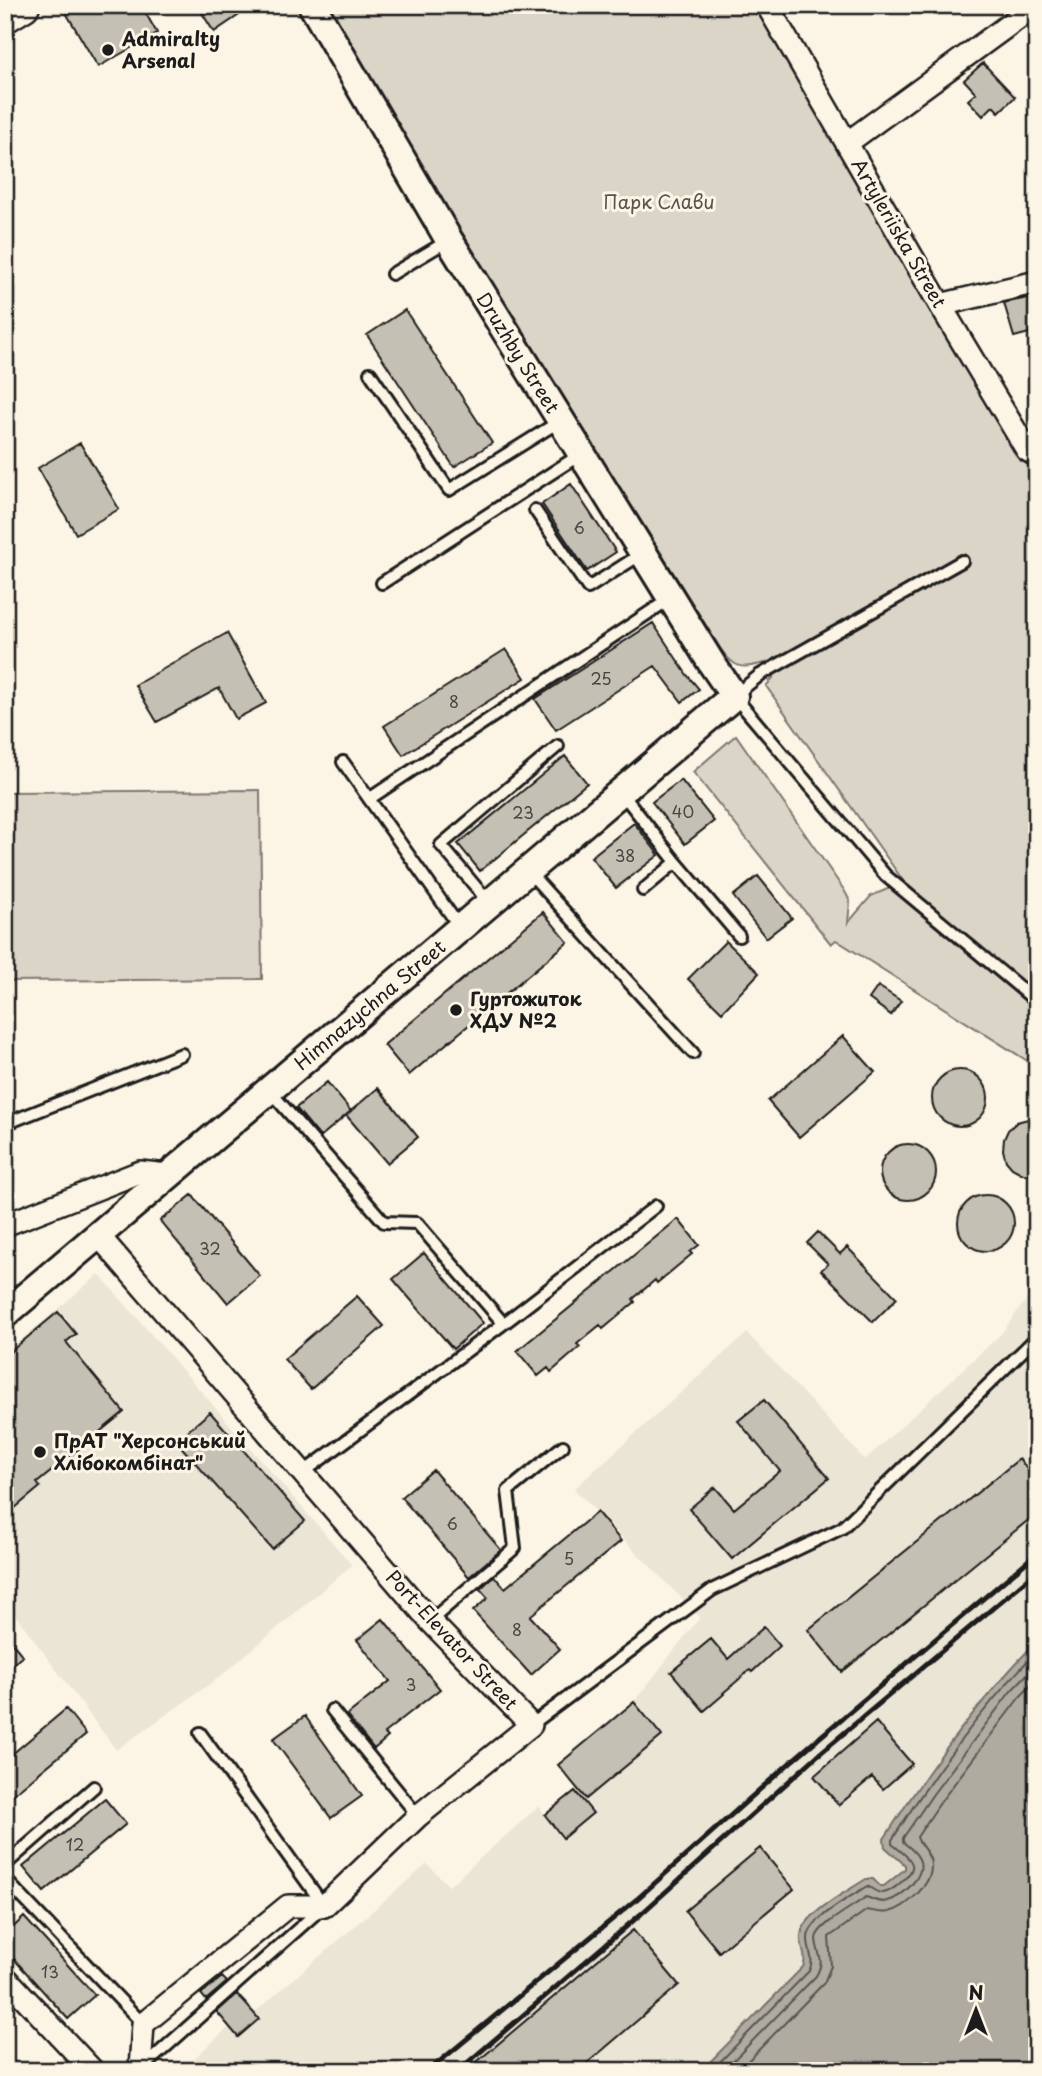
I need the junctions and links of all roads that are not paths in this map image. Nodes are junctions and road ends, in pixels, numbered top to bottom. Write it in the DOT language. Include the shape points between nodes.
graph roads {
  1 [pos="23,5"];
  2 [pos="312,5"];
  3 [pos="766,5"];
  4 [pos="1036,5"];
  5 [pos="5,16"];
  6 [pos="847,143"];
  7 [pos="449,240"];
  8 [pos="392,274"];
  9 [pos="1035,278"];
  10 [pos="940,305"];
  11 [pos="370,373"];
  12 [pos="560,421"];
  13 [pos="581,454"];
  14 [pos="1037,456"];
  15 [pos="535,510"];
  16 [pos="643,553"];
  17 [pos="962,561"];
  18 [pos="382,583"];
  19 [pos="671,598"];
  20 [pos="734,696"];
  21 [pos="558,746"];
  22 [pos="343,762"];
  23 [pos="621,792"];
  24 [pos="369,799"];
  25 [pos="676,862"];
  26 [pos="528,872"];
  27 [pos="643,890"];
  28 [pos="490,904"];
  29 [pos="461,929"];
  30 [pos="738,936"];
  31 [pos="1037,1002"];
  32 [pos="693,1053"];
  33 [pos="182,1054"];
  34 [pos="269,1090"];
  35 [pos="5,1124"];
  36 [pos="167,1175"];
  37 [pos="656,1206"];
  38 [pos="5,1225"];
  39 [pos="99,1236"];
  40 [pos="5,1314"];
  41 [pos="503,1323"];
  42 [pos="1037,1338"];
  43 [pos="563,1446"];
  44 [pos="304,1472"];
  45 [pos="430,1621"];
  46 [pos="332,1710"];
  47 [pos="531,1726"];
  48 [pos="200,1733"];
  49 [pos="94,1787"];
  50 [pos="418,1816"];
  51 [pos="5,1865"];
  52 [pos="5,1879"];
  53 [pos="324,1906"];
  54 [pos="5,1977"];
  55 [pos="143,2024"];
  56 [pos="138,2070"];
  57 [pos="93,2071"];
  1 -- 5 [label="main road"];
  2 -- 7 [label="street, Druzhby Street"];
  3 -- 6 [label="street, Artyleriiska Street"];
  4 -- 6 [label="street"];
  6 -- 10 [label="street, Artyleriiska Street"];
  7 -- 8 [label="lane"];
  7 -- 12 [label="street, Druzhby Street"];
  9 -- 10 [label="street"];
  10 -- 14 [label="street, Artyleriiska Street" via="1027,450"];
  11 -- 12 [label="lane" via="449,490"];
  12 -- 13 [label="street, Druzhby Street"];
  13 -- 16 [label="street, Druzhby Street"];
  13 -- 18 [label="lane"];
  15 -- 16 [label="lane" via="588,588"];
  16 -- 19 [label="street, Druzhby Street"];
  17 -- 20 [label="lane" via="760,675"];
  19 -- 20 [label="street, Druzhby Street"];
  19 -- 24 [label="lane"];
  20 -- 23 [label="street, Himnazychna Street"];
  20 -- 31 [label="lane" via="886,876"];
  21 -- 28 [label="lane" via="441,845"];
  22 -- 24 [label="lane"];
  23 -- 25 [label="lane"];
  23 -- 26 [label="street, Himnazychna Street"];
  24 -- 29 [label="lane"];
  25 -- 27 [label="lane"];
  25 -- 30 [label="lane"];
  26 -- 28 [label="street, Himnazychna Street"];
  26 -- 32 [label="lane"];
  28 -- 29 [label="street, Himnazychna Street"];
  29 -- 34 [label="street, Himnazychna Street"];
  33 -- 35 [label="lane"];
  34 -- 36 [label="street, Himnazychna Street"];
  34 -- 41 [label="lane" via="384,1222 417,1223"];
  36 -- 38 [label="street" via="140,1172"];
  36 -- 39 [label="street, Himnazychna Street"];
  37 -- 41 [label="lane"];
  39 -- 40 [label="street, Himnazychna Street"];
  39 -- 44 [label="street, Port-Elevator Street"];
  41 -- 44 [label="lane"];
  42 -- 47 [label="lane" via="842,1528 712,1590"];
  43 -- 45 [label="lane" via="508,1491 515,1548"];
  44 -- 45 [label="street, Port-Elevator Street"];
  45 -- 47 [label="street, Port-Elevator Street"];
  46 -- 50 [label="lane"];
  47 -- 50 [label="street, Port-Elevator Street"];
  48 -- 53 [label="lane"];
  49 -- 51 [label="lane"];
  50 -- 53 [label="street, Port-Elevator Street"];
  52 -- 55 [label="lane"];
  53 -- 55 [label="street" via="288,1906"];
  53 -- 56 [label="lane"];
  54 -- 57 [label="street"];
  55 -- 56 [label="street"];
}
